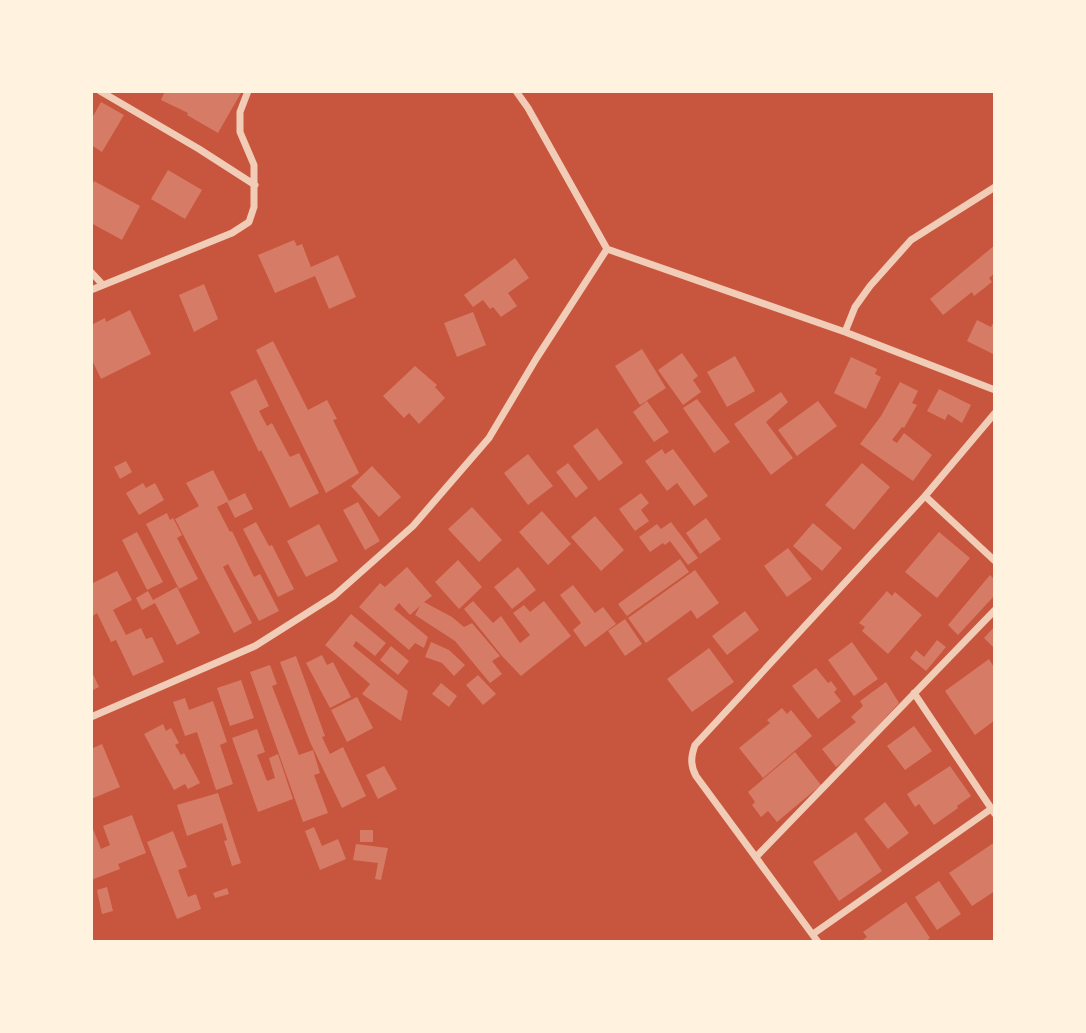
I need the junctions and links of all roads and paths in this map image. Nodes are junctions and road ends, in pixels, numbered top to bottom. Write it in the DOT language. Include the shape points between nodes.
graph roads {
  1 [pos="100,91"];
  2 [pos="248,91"];
  3 [pos="516,91"];
  4 [pos="255,185"];
  5 [pos="995,187"];
  6 [pos="607,249"];
  7 [pos="91,272"];
  8 [pos="103,285"];
  9 [pos="91,290"];
  10 [pos="845,332"];
  11 [pos="995,390"];
  12 [pos="995,413"];
  13 [pos="925,496"];
  14 [pos="995,561"];
  15 [pos="995,610"];
  16 [pos="914,693"];
  17 [pos="91,717"];
  18 [pos="993,811"];
  19 [pos="756,857"];
  20 [pos="813,934"];
  21 [pos="818,942"];
  1 -- 4 [label="street"];
  2 -- 4 [label="street" via="240,112 240,132 254,165"];
  3 -- 6 [label="street"];
  4 -- 8 [label="street" via="248,222 232,233"];
  5 -- 10 [label="street" via="911,240 870,286"];
  6 -- 10 [label="street"];
  6 -- 17 [label="street" via="489,438 413,526 334,596 255,646"];
  7 -- 8 [label="street"];
  8 -- 9 [label="street"];
  10 -- 11 [label="street"];
  12 -- 13 [label="street"];
  13 -- 14 [label="street"];
  13 -- 19 [label="street" via="695,744 693,769"];
  15 -- 16 [label="street"];
  16 -- 18 [label="street"];
  16 -- 19 [label="street"];
  18 -- 20 [label="street"];
  19 -- 20 [label="street"];
  20 -- 21 [label="street"];
}
